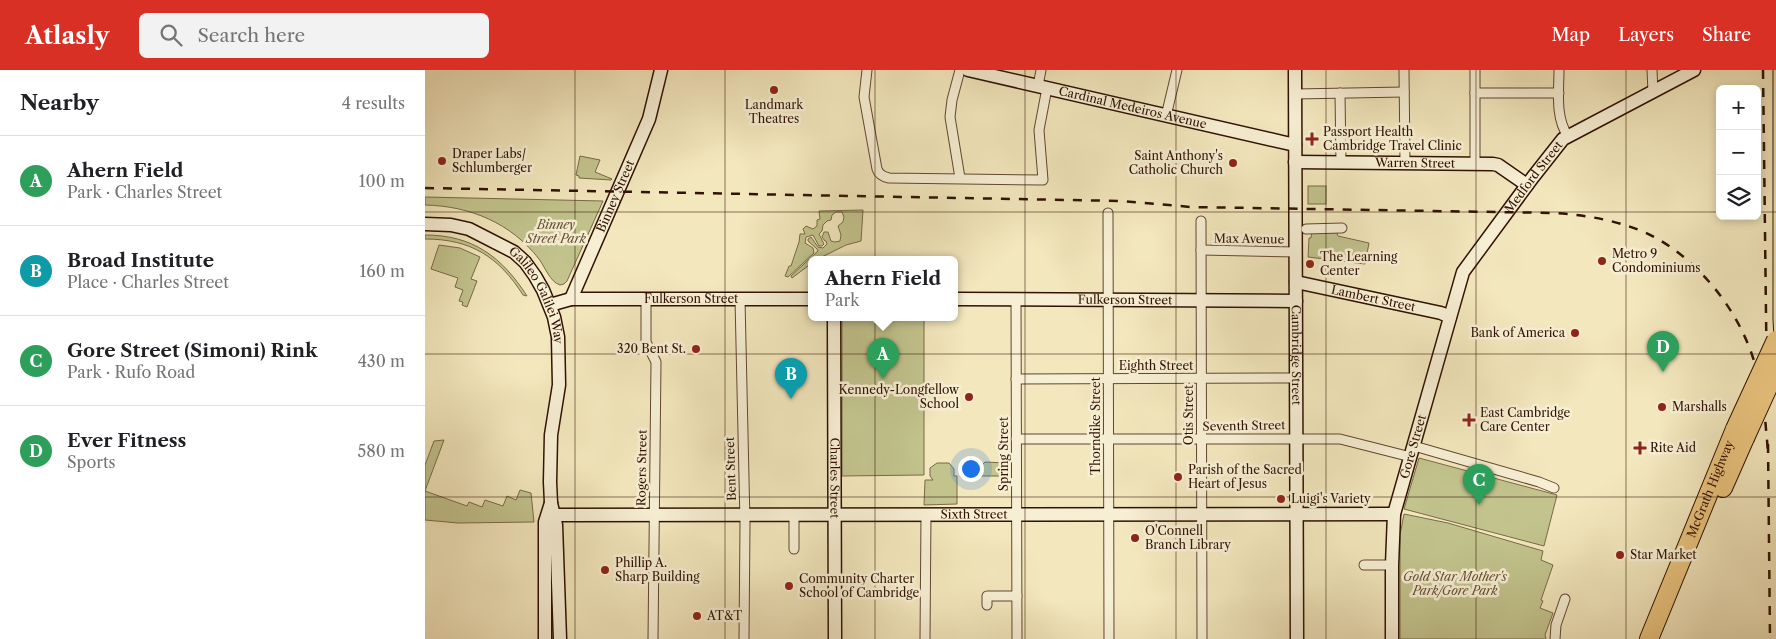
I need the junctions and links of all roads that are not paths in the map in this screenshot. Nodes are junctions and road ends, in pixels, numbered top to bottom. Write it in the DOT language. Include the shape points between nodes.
graph roads {
  1 [pos="661,70"];
  2 [pos="867,70"];
  3 [pos="960,70"];
  4 [pos="968,70"];
  5 [pos="1041,70"];
  6 [pos="1177,70"];
  7 [pos="1295,70"];
  8 [pos="1404,70"];
  9 [pos="1475,70"];
  10 [pos="1559,70"];
  11 [pos="1652,70"];
  12 [pos="1694,70"];
  13 [pos="1042,87"];
  14 [pos="1404,92"];
  15 [pos="1653,92"];
  16 [pos="1340,93"];
  17 [pos="1475,93"];
  18 [pos="1559,93"];
  19 [pos="1295,94"];
  20 [pos="1166,116"];
  21 [pos="1568,136"];
  22 [pos="1295,145"];
  23 [pos="1295,162"];
  24 [pos="1341,163"];
  25 [pos="1405,163"];
  26 [pos="1475,164"];
  27 [pos="960,178"];
  28 [pos="1527,185"];
  29 [pos="1108,213"];
  30 [pos="1201,221"];
  31 [pos="425,224"];
  32 [pos="1342,228"];
  33 [pos="1306,229"];
  34 [pos="496,242"];
  35 [pos="1201,250"];
  36 [pos="1296,252"];
  37 [pos="1471,261"];
  38 [pos="1296,282"];
  39 [pos="571,299"];
  40 [pos="646,299"];
  41 [pos="740,299"];
  42 [pos="808,299"];
  43 [pos="958,299"];
  44 [pos="1016,299"];
  45 [pos="1109,301"];
  46 [pos="1296,301"];
  47 [pos="1201,302"];
  48 [pos="550,305"];
  49 [pos="1450,317"];
  50 [pos="834,321"];
  51 [pos="558,337"];
  52 [pos="1776,340"];
  53 [pos="1776,370"];
  54 [pos="1296,378"];
  55 [pos="1016,379"];
  56 [pos="1108,379"];
  57 [pos="1201,379"];
  58 [pos="1740,434"];
  59 [pos="1296,438"];
  60 [pos="1109,439"];
  61 [pos="1201,439"];
  62 [pos="1016,440"];
  63 [pos="1412,451"];
  64 [pos="1554,488"];
  65 [pos="552,509"];
  66 [pos="1201,513"];
  67 [pos="1296,513"];
  68 [pos="745,514"];
  69 [pos="794,514"];
  70 [pos="835,514"];
  71 [pos="926,514"];
  72 [pos="1017,514"];
  73 [pos="1109,514"];
  74 [pos="1394,514"];
  75 [pos="653,515"];
  76 [pos="794,549"];
  77 [pos="1364,565"];
  78 [pos="1391,565"];
  79 [pos="1017,596"];
  80 [pos="1565,599"];
  81 [pos="987,606"];
  82 [pos="545,639"];
  83 [pos="560,639"];
  84 [pos="653,639"];
  85 [pos="744,639"];
  86 [pos="835,639"];
  87 [pos="925,639"];
  88 [pos="1017,639"];
  89 [pos="1109,639"];
  90 [pos="1202,639"];
  91 [pos="1297,639"];
  92 [pos="1392,639"];
  93 [pos="1555,639"];
  94 [pos="1649,639"];
  95 [pos="1662,639"];
  1 -- 39 [label="main road, Binney Street" via="649,119"];
  2 -- 27 [label="street" via="864,97 878,173 889,178"];
  3 -- 27 [label="street" via="950,117"];
  4 -- 13 [label="main road, Cardinal Medeiros Avenue"];
  5 -- 13 [label="street"];
  6 -- 20 [label="street"];
  7 -- 19 [label="main road, Cambridge Street"];
  8 -- 14 [label="street"];
  9 -- 17 [label="street"];
  10 -- 18 [label="street"];
  11 -- 15 [label="street"];
  12 -- 15 [label="main road, Medford Street"];
  13 -- 20 [label="main road, Cardinal Medeiros Avenue"];
  13 -- 27 [label="street" via="1039,130 1043,180"];
  14 -- 16 [label="street"];
  14 -- 25 [label="street"];
  15 -- 21 [label="main road, Medford Street"];
  16 -- 19 [label="street"];
  16 -- 24 [label="street"];
  17 -- 18 [label="street"];
  17 -- 26 [label="street"];
  18 -- 21 [label="street" via="1561,122"];
  19 -- 22 [label="main road, Cambridge Street"];
  20 -- 22 [label="main road, Cardinal Medeiros Avenue"];
  21 -- 28 [label="main road, Medford Street"];
  22 -- 23 [label="main road, Cambridge Street"];
  23 -- 24 [label="main road, Warren Street"];
  23 -- 36 [label="main road, Cambridge Street"];
  24 -- 25 [label="main road, Warren Street"];
  25 -- 26 [label="main road, Warren Street"];
  26 -- 28 [label="main road, Warren Street" via="1498,164"];
  28 -- 37 [label="main road, Medford Street"];
  29 -- 45 [label="street, Thorndike Street"];
  30 -- 35 [label="street, Otis Street"];
  31 -- 34 [label="main road, Galileo Galilei Way" via="469,229"];
  32 -- 33 [label="street"];
  34 -- 48 [label="main road, Galileo Galilei Way" via="525,262"];
  34 -- 51 [label="main road, Galileo Galilei Way" via="525,275"];
  35 -- 36 [label="street, Max Avenue"];
  35 -- 47 [label="street, Otis Street"];
  36 -- 38 [label="main road, Cambridge Street"];
  37 -- 49 [label="main road, Gore Street" via="1463,272"];
  38 -- 46 [label="main road, Cambridge Street"];
  38 -- 49 [label="main road, Lambert Street"];
  39 -- 40 [label="main road, Fulkerson Street"];
  39 -- 48 [label="main road"];
  40 -- 41 [label="main road, Fulkerson Street"];
  40 -- 75 [label="street, Rogers Street" via="647,342 656,362"];
  41 -- 42 [label="main road, Fulkerson Street"];
  41 -- 68 [label="street, Bent Street"];
  43 -- 44 [label="main road, Fulkerson Street"];
  44 -- 45 [label="main road, Fulkerson Street"];
  44 -- 55 [label="street, Spring Street"];
  45 -- 47 [label="main road, Fulkerson Street"];
  45 -- 56 [label="street, Thorndike Street"];
  46 -- 47 [label="main road, Fulkerson Street"];
  46 -- 54 [label="main road, Cambridge Street"];
  47 -- 57 [label="street, Otis Street"];
  48 -- 51 [label="main road, Galileo Galilei Way"];
  49 -- 63 [label="main road, Gore Street"];
  50 -- 70 [label="main road, Charles Street"];
  51 -- 65 [label="main road" via="559,385 551,435"];
  52 -- 58 [label="highway, McGrath Highway, bridge"];
  53 -- 58 [label="highway, McGrath Highway, bridge"];
  54 -- 57 [label="street, Eighth Street"];
  54 -- 59 [label="main road, Cambridge Street"];
  55 -- 56 [label="street, Eighth Street"];
  55 -- 62 [label="street, Spring Street"];
  56 -- 57 [label="street, Eighth Street"];
  56 -- 60 [label="street, Thorndike Street"];
  57 -- 61 [label="street, Otis Street"];
  58 -- 94 [label="highway, McGrath Highway"];
  58 -- 95 [label="highway, McGrath Highway" via="1719,497"];
  59 -- 61 [label="street, Seventh Street"];
  59 -- 63 [label="street, Seventh Street" via="1340,439"];
  59 -- 67 [label="main road, Cambridge Street"];
  60 -- 61 [label="street, Seventh Street"];
  60 -- 62 [label="street, Seventh Street"];
  60 -- 73 [label="street, Thorndike Street"];
  61 -- 66 [label="street, Otis Street"];
  62 -- 72 [label="street, Spring Street"];
  63 -- 64 [label="street, Seventh Street"];
  63 -- 74 [label="main road, Gore Street"];
  65 -- 75 [label="main road, Sixth Street"];
  65 -- 82 [label="main road" via="545,522"];
  65 -- 83 [label="main road" via="557,525"];
  66 -- 67 [label="main road, Sixth Street"];
  66 -- 73 [label="main road, Sixth Street"];
  66 -- 90 [label="street, Otis Street"];
  67 -- 74 [label="main road, Sixth Street"];
  67 -- 91 [label="main road, Cambridge Street"];
  68 -- 69 [label="main road, Sixth Street"];
  68 -- 75 [label="main road, Sixth Street"];
  68 -- 85 [label="street, Bent Street"];
  69 -- 70 [label="main road, Sixth Street"];
  69 -- 76 [label="street"];
  70 -- 71 [label="main road, Sixth Street"];
  70 -- 86 [label="main road, Charles Street"];
  71 -- 72 [label="main road, Sixth Street"];
  71 -- 87 [label="street"];
  72 -- 73 [label="main road, Sixth Street"];
  72 -- 79 [label="street, Spring Street"];
  73 -- 89 [label="street, Thorndike Street"];
  74 -- 78 [label="main road, Gore Street"];
  75 -- 84 [label="street, Rogers Street"];
  77 -- 78 [label="street"];
  78 -- 92 [label="main road, Gore Street"];
  79 -- 81 [label="street" via="987,596"];
  79 -- 88 [label="street, Spring Street"];
  80 -- 93 [label="street"];
}
